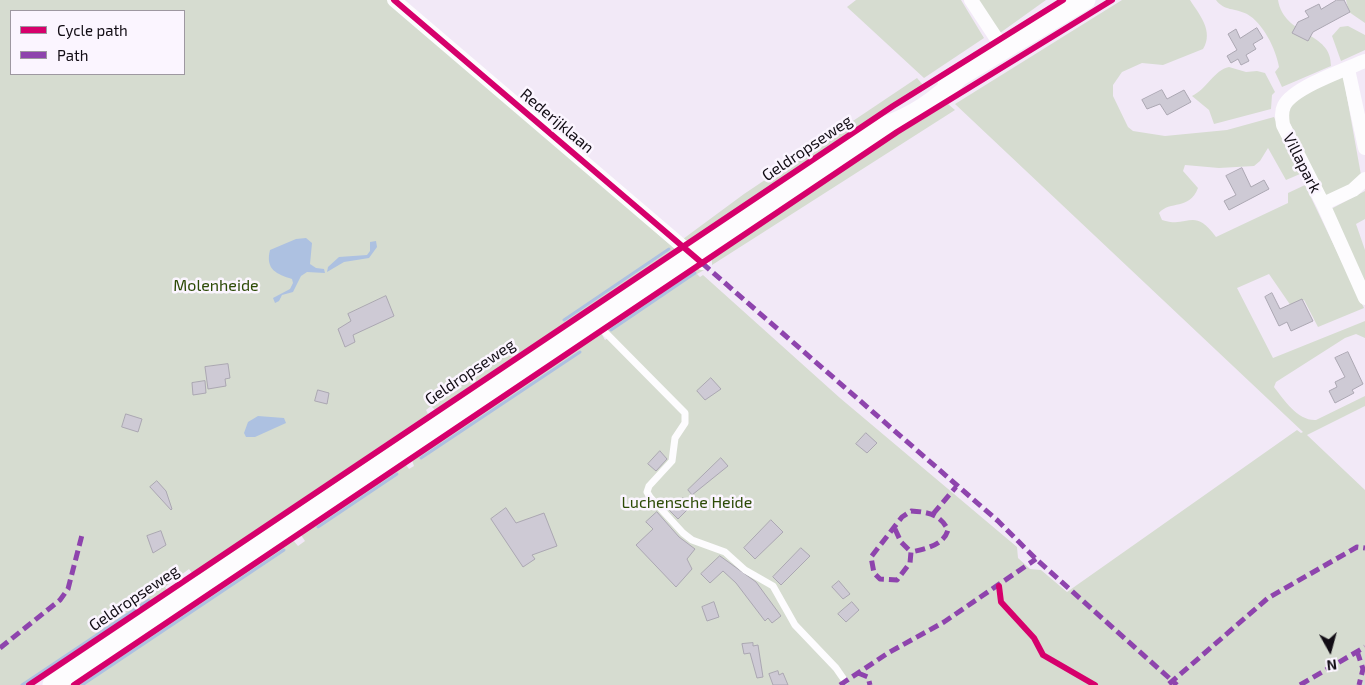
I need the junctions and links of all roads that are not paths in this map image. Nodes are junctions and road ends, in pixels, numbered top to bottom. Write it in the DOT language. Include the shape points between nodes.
graph roads {
  1 [pos="394,0"];
  2 [pos="971,0"];
  3 [pos="1086,0"];
  4 [pos="1004,50"];
  5 [pos="1365,61"];
  6 [pos="1348,68"];
  7 [pos="1365,148"];
  8 [pos="1365,180"];
  9 [pos="1323,204"];
  10 [pos="697,259"];
  11 [pos="1365,298"];
  12 [pos="594,321"];
  13 [pos="845,681"];
  14 [pos="52,685"];
  1 -- 10 [label="street, Rederijklaan"];
  2 -- 4 [label="street"];
  3 -- 4 [label="main road, Geldropseweg"];
  4 -- 10 [label="main road, Geldropseweg" via="937,92 902,107 884,126"];
  5 -- 6 [label="street, Villapark"];
  6 -- 7 [label="street"];
  6 -- 9 [label="street, Villapark" via="1300,91 1285,104 1282,114 1283,125"];
  8 -- 9 [label="street, Villapark" via="1353,190"];
  9 -- 11 [label="street, Villapark"];
  10 -- 12 [label="main road, Geldropseweg"];
  12 -- 13 [label="lane" via="685,414 685,423 675,438 672,461 647,492 692,540 725,552 745,570 772,586 795,625"];
  12 -- 14 [label="main road, Geldropseweg"];
}
